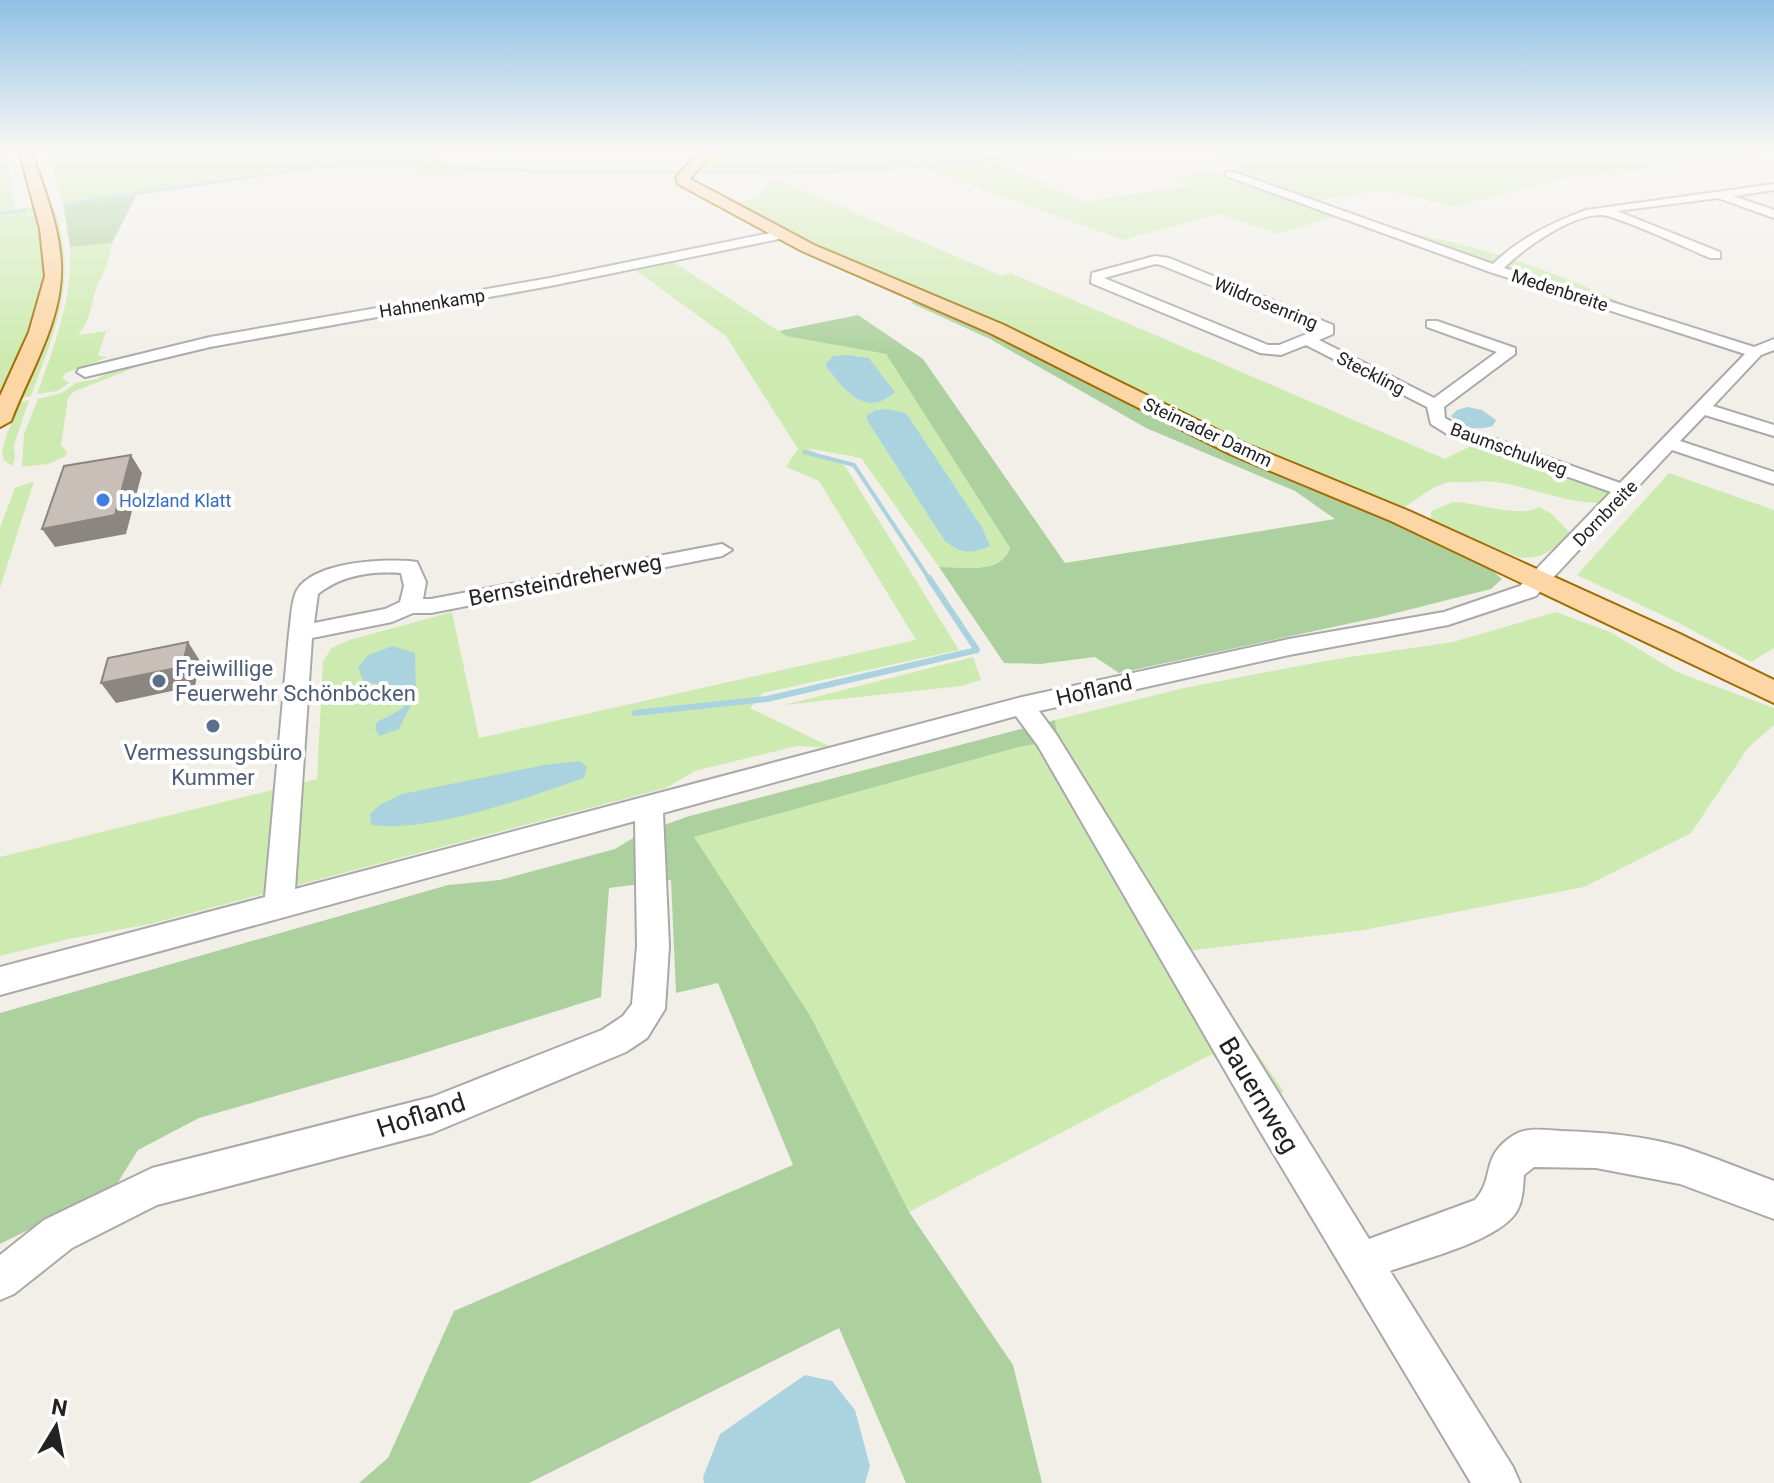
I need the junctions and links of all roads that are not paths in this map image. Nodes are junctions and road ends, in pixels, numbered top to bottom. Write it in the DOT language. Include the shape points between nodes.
graph roads {
  1 [pos="44,219"];
  2 [pos="752,219"];
  3 [pos="1356,219"];
  4 [pos="1578,219"];
  5 [pos="1626,219"];
  6 [pos="780,235"];
  7 [pos="1715,255"];
  8 [pos="1495,269"];
  9 [pos="1432,324"];
  10 [pos="1307,340"];
  11 [pos="1774,344"];
  12 [pos="1755,352"];
  13 [pos="85,372"];
  14 [pos="1435,405"];
  15 [pos="1703,409"];
  16 [pos="0,421"];
  17 [pos="1774,431"];
  18 [pos="1670,444"];
  19 [pos="1774,478"];
  20 [pos="1625,491"];
  21 [pos="722,550"];
  22 [pos="1540,582"];
  23 [pos="409,606"];
  24 [pos="301,633"];
  25 [pos="1774,693"];
  26 [pos="1022,706"];
  27 [pos="649,807"];
  28 [pos="279,908"];
  29 [pos="0,981"];
  30 [pos="1774,1200"];
  31 [pos="1361,1262"];
  32 [pos="0,1280"];
  33 [pos="1497,1483"];
  1 -- 16 [label="main road" via="53,276 27,362"];
  2 -- 6 [label="main road, Steinrader Damm"];
  3 -- 8 [label="street, Medenbreite"];
  4 -- 8 [label="street" via="1509,253"];
  5 -- 7 [label="street"];
  6 -- 13 [label="street, Hahnenkamp" via="536,285 226,338"];
  6 -- 22 [label="main road, Steinrader Damm" via="997,329 1238,449"];
  8 -- 12 [label="street, Medenbreite"];
  9 -- 14 [label="street, Baumschulweg" via="1509,351"];
  10 -- 10 [label="street, Wildrosenring" via="1328,328 1164,261 1096,280 1266,350"];
  10 -- 14 [label="street, Steckling"];
  11 -- 12 [label="street, Dornbreite"];
  12 -- 15 [label="street, Dornbreite"];
  14 -- 20 [label="street, Baumschulweg" via="1437,420 1453,430"];
  15 -- 17 [label="street"];
  15 -- 18 [label="street, Dornbreite"];
  18 -- 19 [label="street"];
  18 -- 20 [label="street, Dornbreite"];
  20 -- 22 [label="street, Dornbreite"];
  21 -- 23 [label="street, Bernsteindreherweg"];
  22 -- 25 [label="main road, Steinrader Damm"];
  22 -- 26 [label="street, Hofland" via="1528,591 1448,618"];
  23 -- 24 [label="street, Bernsteindreherweg" via="392,615"];
  23 -- 24 [label="street" via="416,595 409,567 382,565 338,574 307,592"];
  24 -- 28 [label="street"];
  26 -- 27 [label="street, Hofland"];
  26 -- 31 [label="street, Bauernweg"];
  27 -- 28 [label="street, Hofland"];
  27 -- 32 [label="street, Hofland" via="653,946 648,1009 635,1027 614,1041 432,1115 152,1187 58,1234"];
  28 -- 29 [label="street, Hofland"];
  30 -- 31 [label="street" via="1680,1165 1596,1150 1527,1148 1506,1166 1503,1198 1488,1215"];
  31 -- 33 [label="street, Bauernweg"];
}
